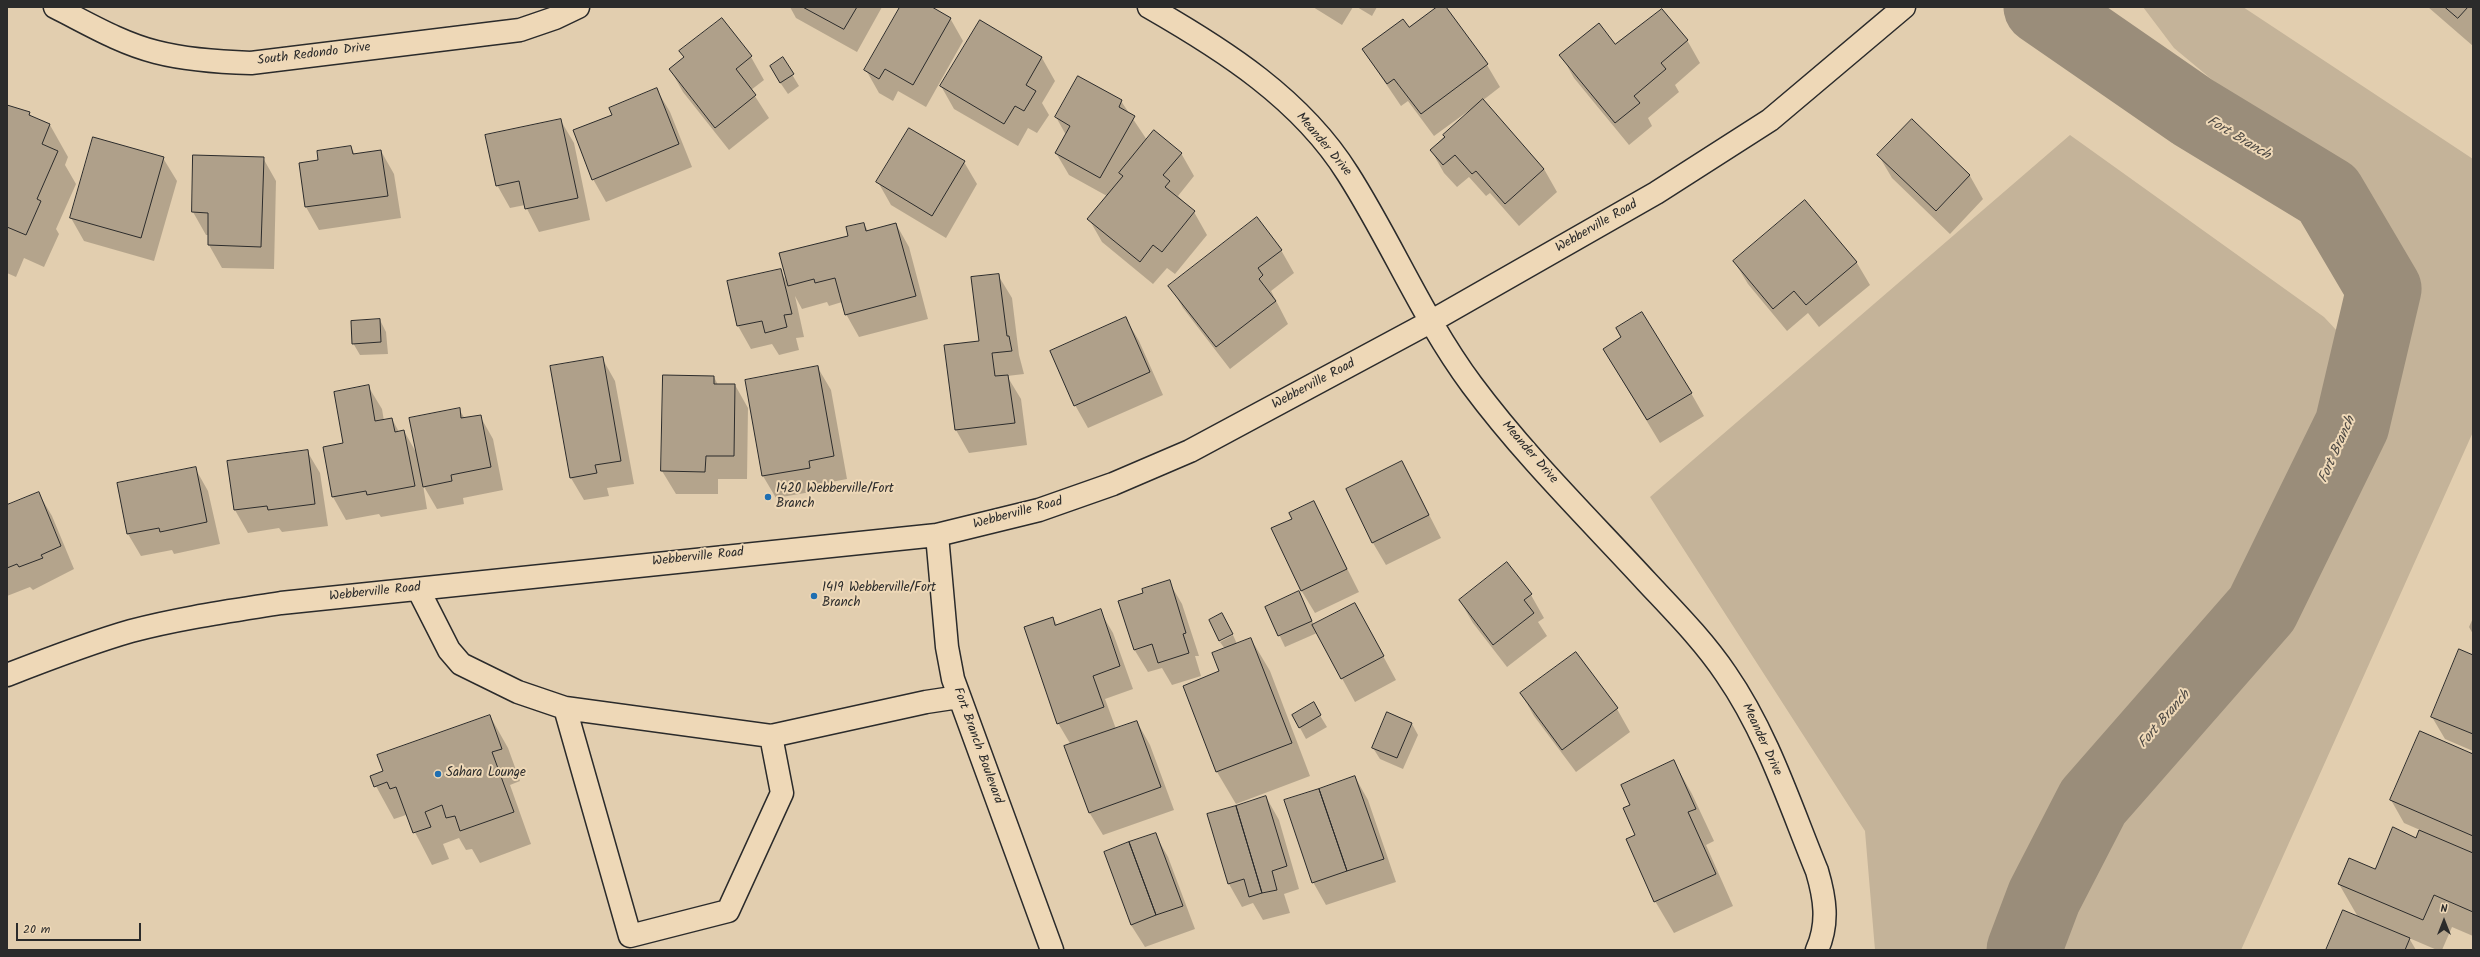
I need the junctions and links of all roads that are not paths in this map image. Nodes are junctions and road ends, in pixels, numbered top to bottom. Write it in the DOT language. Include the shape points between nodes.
graph roads {
  1 [pos="55,7"];
  2 [pos="578,7"];
  3 [pos="1149,7"];
  4 [pos="1904,7"];
  5 [pos="1430,322"];
  6 [pos="937,535"];
  7 [pos="418,589"];
  8 [pos="7,675"];
  9 [pos="959,697"];
  10 [pos="565,708"];
  11 [pos="771,736"];
  12 [pos="1052,950"];
  13 [pos="1817,950"];
  1 -- 2 [label="street, South Redondo Drive" via="111,36 155,52 206,62 250,63 520,30"];
  3 -- 5 [label="street, Meander Drive" via="1234,58 1276,92 1313,128 1347,172"];
  4 -- 5 [label="street, Webberville Road" via="1770,120 1656,194"];
  5 -- 6 [label="street, Webberville Road" via="1190,451 1039,510"];
  5 -- 13 [label="street, Meander Drive" via="1472,384 1520,445 1700,639 1753,716 1817,871 1824,897 1825,923"];
  6 -- 7 [label="street, Webberville Road"];
  6 -- 9 [label="street, Fort Branch Boulevard" via="947,648"];
  7 -- 8 [label="street, Webberville Road" via="281,603 204,615 130,632 63,653"];
  7 -- 10 [label="street" via="449,650 461,664 518,692"];
  9 -- 11 [label="street"];
  9 -- 12 [label="street, Fort Branch Boulevard"];
  10 -- 11 [label="street"];
  10 -- 11 [label="street" via="630,936 728,911 782,793"];
}
